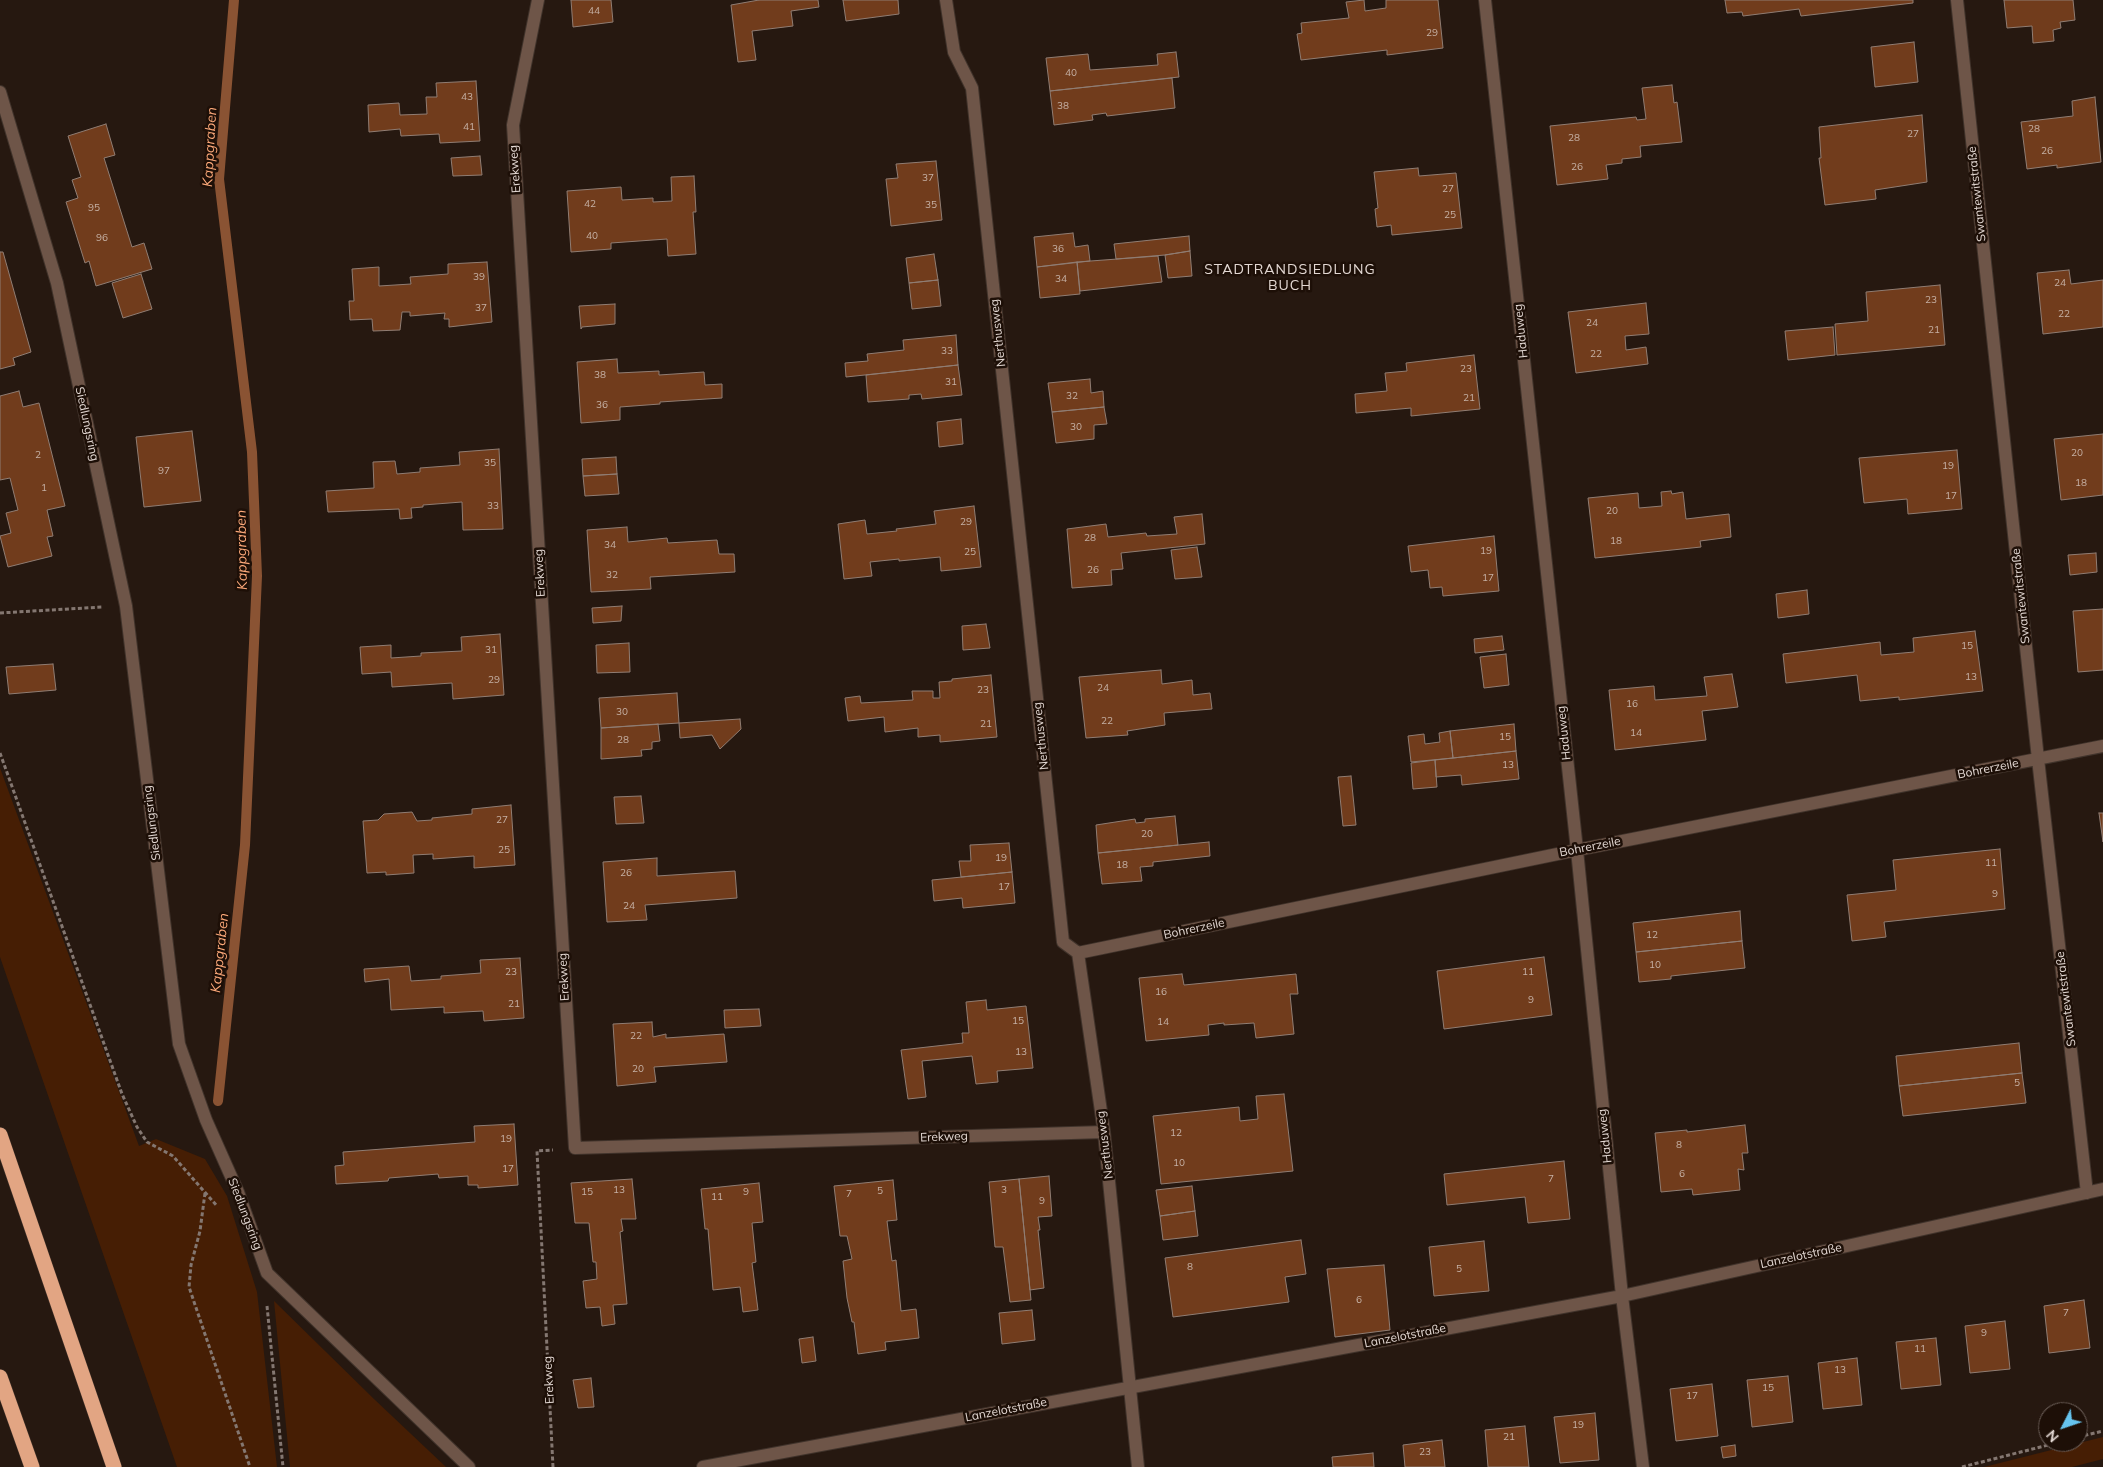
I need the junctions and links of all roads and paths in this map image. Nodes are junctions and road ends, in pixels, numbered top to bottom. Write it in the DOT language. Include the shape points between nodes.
graph roads {
  1 [pos="538,0"];
  2 [pos="946,0"];
  3 [pos="1485,0"];
  4 [pos="1957,0"];
  5 [pos="0,92"];
  6 [pos="126,606"];
  7 [pos="0,613"];
  8 [pos="2103,746"];
  9 [pos="0,754"];
  10 [pos="2038,759"];
  11 [pos="1577,850"];
  12 [pos="1078,953"];
  13 [pos="1104,1132"];
  14 [pos="0,1135"];
  15 [pos="575,1148"];
  16 [pos="2103,1189"];
  17 [pos="205,1193"];
  18 [pos="2087,1193"];
  19 [pos="219,1208"];
  20 [pos="267,1273"];
  21 [pos="1622,1296"];
  22 [pos="0,1378"];
  23 [pos="1131,1387"];
  24 [pos="2103,1431"];
  25 [pos="2088,1435"];
  26 [pos="2038,1448"];
  27 [pos="32,1467"];
  28 [pos="114,1467"];
  29 [pos="250,1467"];
  30 [pos="283,1467"];
  31 [pos="469,1467"];
  32 [pos="553,1467"];
  33 [pos="703,1467"];
  34 [pos="1138,1467"];
  35 [pos="1643,1467"];
  36 [pos="1962,1467"];
  1 -- 15 [label="street, Erekweg" via="512,126"];
  2 -- 12 [label="street, Nerthusweg" via="954,52 972,88 1063,942"];
  3 -- 11 [label="street, Haduweg"];
  4 -- 10 [label="street, Swantewitstraße"];
  5 -- 6 [label="street, Siedlungsring" via="57,283"];
  6 -- 7 [label="path"];
  6 -- 20 [label="street, Siedlungsring" via="179,1044"];
  8 -- 10 [label="street, Bohrerzeile"];
  9 -- 17 [label="path" via="122,1094 147,1142 173,1156"];
  10 -- 11 [label="street, Bohrerzeile"];
  10 -- 18 [label="street, Swantewitstraße"];
  11 -- 12 [label="street, Bohrerzeile"];
  11 -- 21 [label="street, Haduweg"];
  12 -- 13 [label="street, Nerthusweg"];
  13 -- 15 [label="street, Erekweg"];
  13 -- 23 [label="street, Nerthusweg"];
  14 -- 28 [label="highway"];
  15 -- 32 [label="path, Erekweg" via="538,1151"];
  16 -- 18 [label="street, Lanzelotstraße"];
  17 -- 19 [label="path"];
  17 -- 29 [label="path" via="189,1287"];
  18 -- 21 [label="street, Lanzelotstraße"];
  20 -- 30 [label="path" via="266,1297"];
  20 -- 31 [label="street, Siedlungsring"];
  21 -- 23 [label="street, Lanzelotstraße"];
  21 -- 35 [label="street, Haduweg"];
  22 -- 27 [label="highway"];
  23 -- 33 [label="street, Lanzelotstraße"];
  23 -- 34 [label="street, Nerthusweg"];
  24 -- 25 [label="path"];
  26 -- 36 [label="path"];
}
